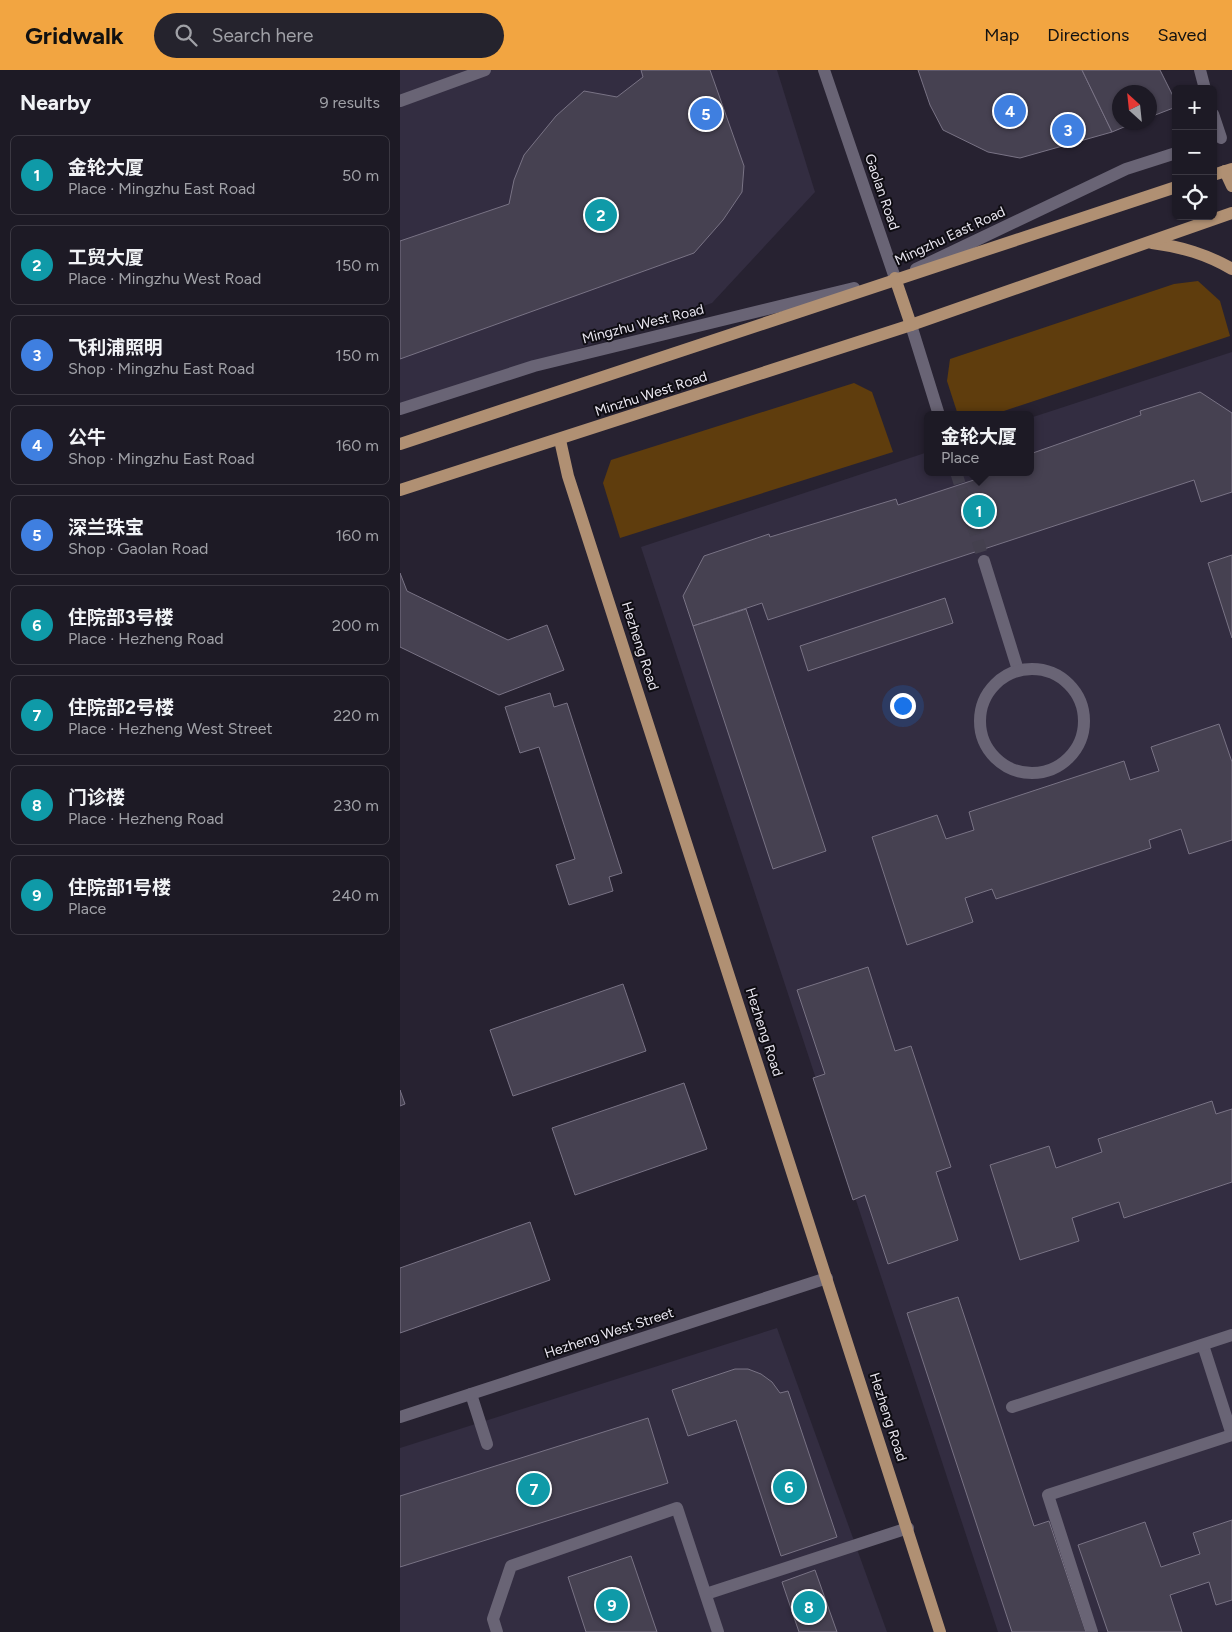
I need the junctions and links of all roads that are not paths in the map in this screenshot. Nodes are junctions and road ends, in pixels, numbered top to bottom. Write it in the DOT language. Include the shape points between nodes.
graph roads {
  1 [pos="486,70"];
  2 [pos="824,70"];
  3 [pos="1200,70"];
  4 [pos="1204,85"];
  5 [pos="400,101"];
  6 [pos="1217,125"];
  7 [pos="1222,138"];
  8 [pos="1172,153"];
  9 [pos="1224,172"];
  10 [pos="1232,186"];
  11 [pos="1172,188"];
  12 [pos="1232,213"];
  13 [pos="1150,243"];
  14 [pos="1232,270"];
  15 [pos="896,278"];
  16 [pos="911,325"];
  17 [pos="400,410"];
  18 [pos="938,411"];
  19 [pos="560,440"];
  20 [pos="400,444"];
  21 [pos="400,490"];
  22 [pos="984,561"];
  23 [pos="1018,670"];
  24 [pos="827,1278"];
  25 [pos="1232,1335"];
  26 [pos="1203,1344"];
  27 [pos="472,1394"];
  28 [pos="1012,1407"];
  29 [pos="400,1417"];
  30 [pos="1232,1435"];
  31 [pos="487,1444"];
  32 [pos="908,1528"];
  33 [pos="706,1594"];
  34 [pos="497,1632"];
  35 [pos="718,1632"];
  36 [pos="940,1632"];
  37 [pos="1092,1632"];
  1 -- 5 [label="street"];
  2 -- 15 [label="street, Gaolan Road"];
  3 -- 4 [label="street"];
  6 -- 7 [label="street"];
  8 -- 15 [label="street, Mingzhu East Road" via="1126,169"];
  9 -- 10 [label="main road"];
  11 -- 15 [label="main road, Mingzhu East Road"];
  12 -- 13 [label="main road"];
  13 -- 14 [label="main road" via="1184,248 1213,258"];
  13 -- 16 [label="main road"];
  15 -- 16 [label="main road, Gaolan Road"];
  15 -- 17 [label="street, Mingzhu West Road" via="534,366"];
  15 -- 20 [label="main road"];
  16 -- 18 [label="street"];
  16 -- 19 [label="main road, Minzhu West Road"];
  19 -- 21 [label="main road, Minzhu West Road"];
  19 -- 24 [label="main road, Hezheng Road" via="568,476"];
  22 -- 23 [label="street"];
  23 -- 23 [label="street" via="999,680 986,695 980,715 981,735 990,754 1006,767 1026,773 1046,772 1065,762 1078,747 1085,727 1083,707 1074,688 1058,675 1038,668"];
  24 -- 27 [label="street, Hezheng West Street"];
  24 -- 32 [label="main road, Hezheng Road"];
  25 -- 26 [label="street"];
  26 -- 28 [label="street"];
  26 -- 30 [label="street"];
  27 -- 29 [label="street, Hezheng West Street"];
  27 -- 31 [label="street"];
  30 -- 37 [label="street" via="1048,1495"];
  32 -- 33 [label="street"];
  32 -- 36 [label="main road, Hezheng Road"];
  33 -- 34 [label="street" via="677,1508 511,1566 493,1619"];
  33 -- 35 [label="street"];
}
